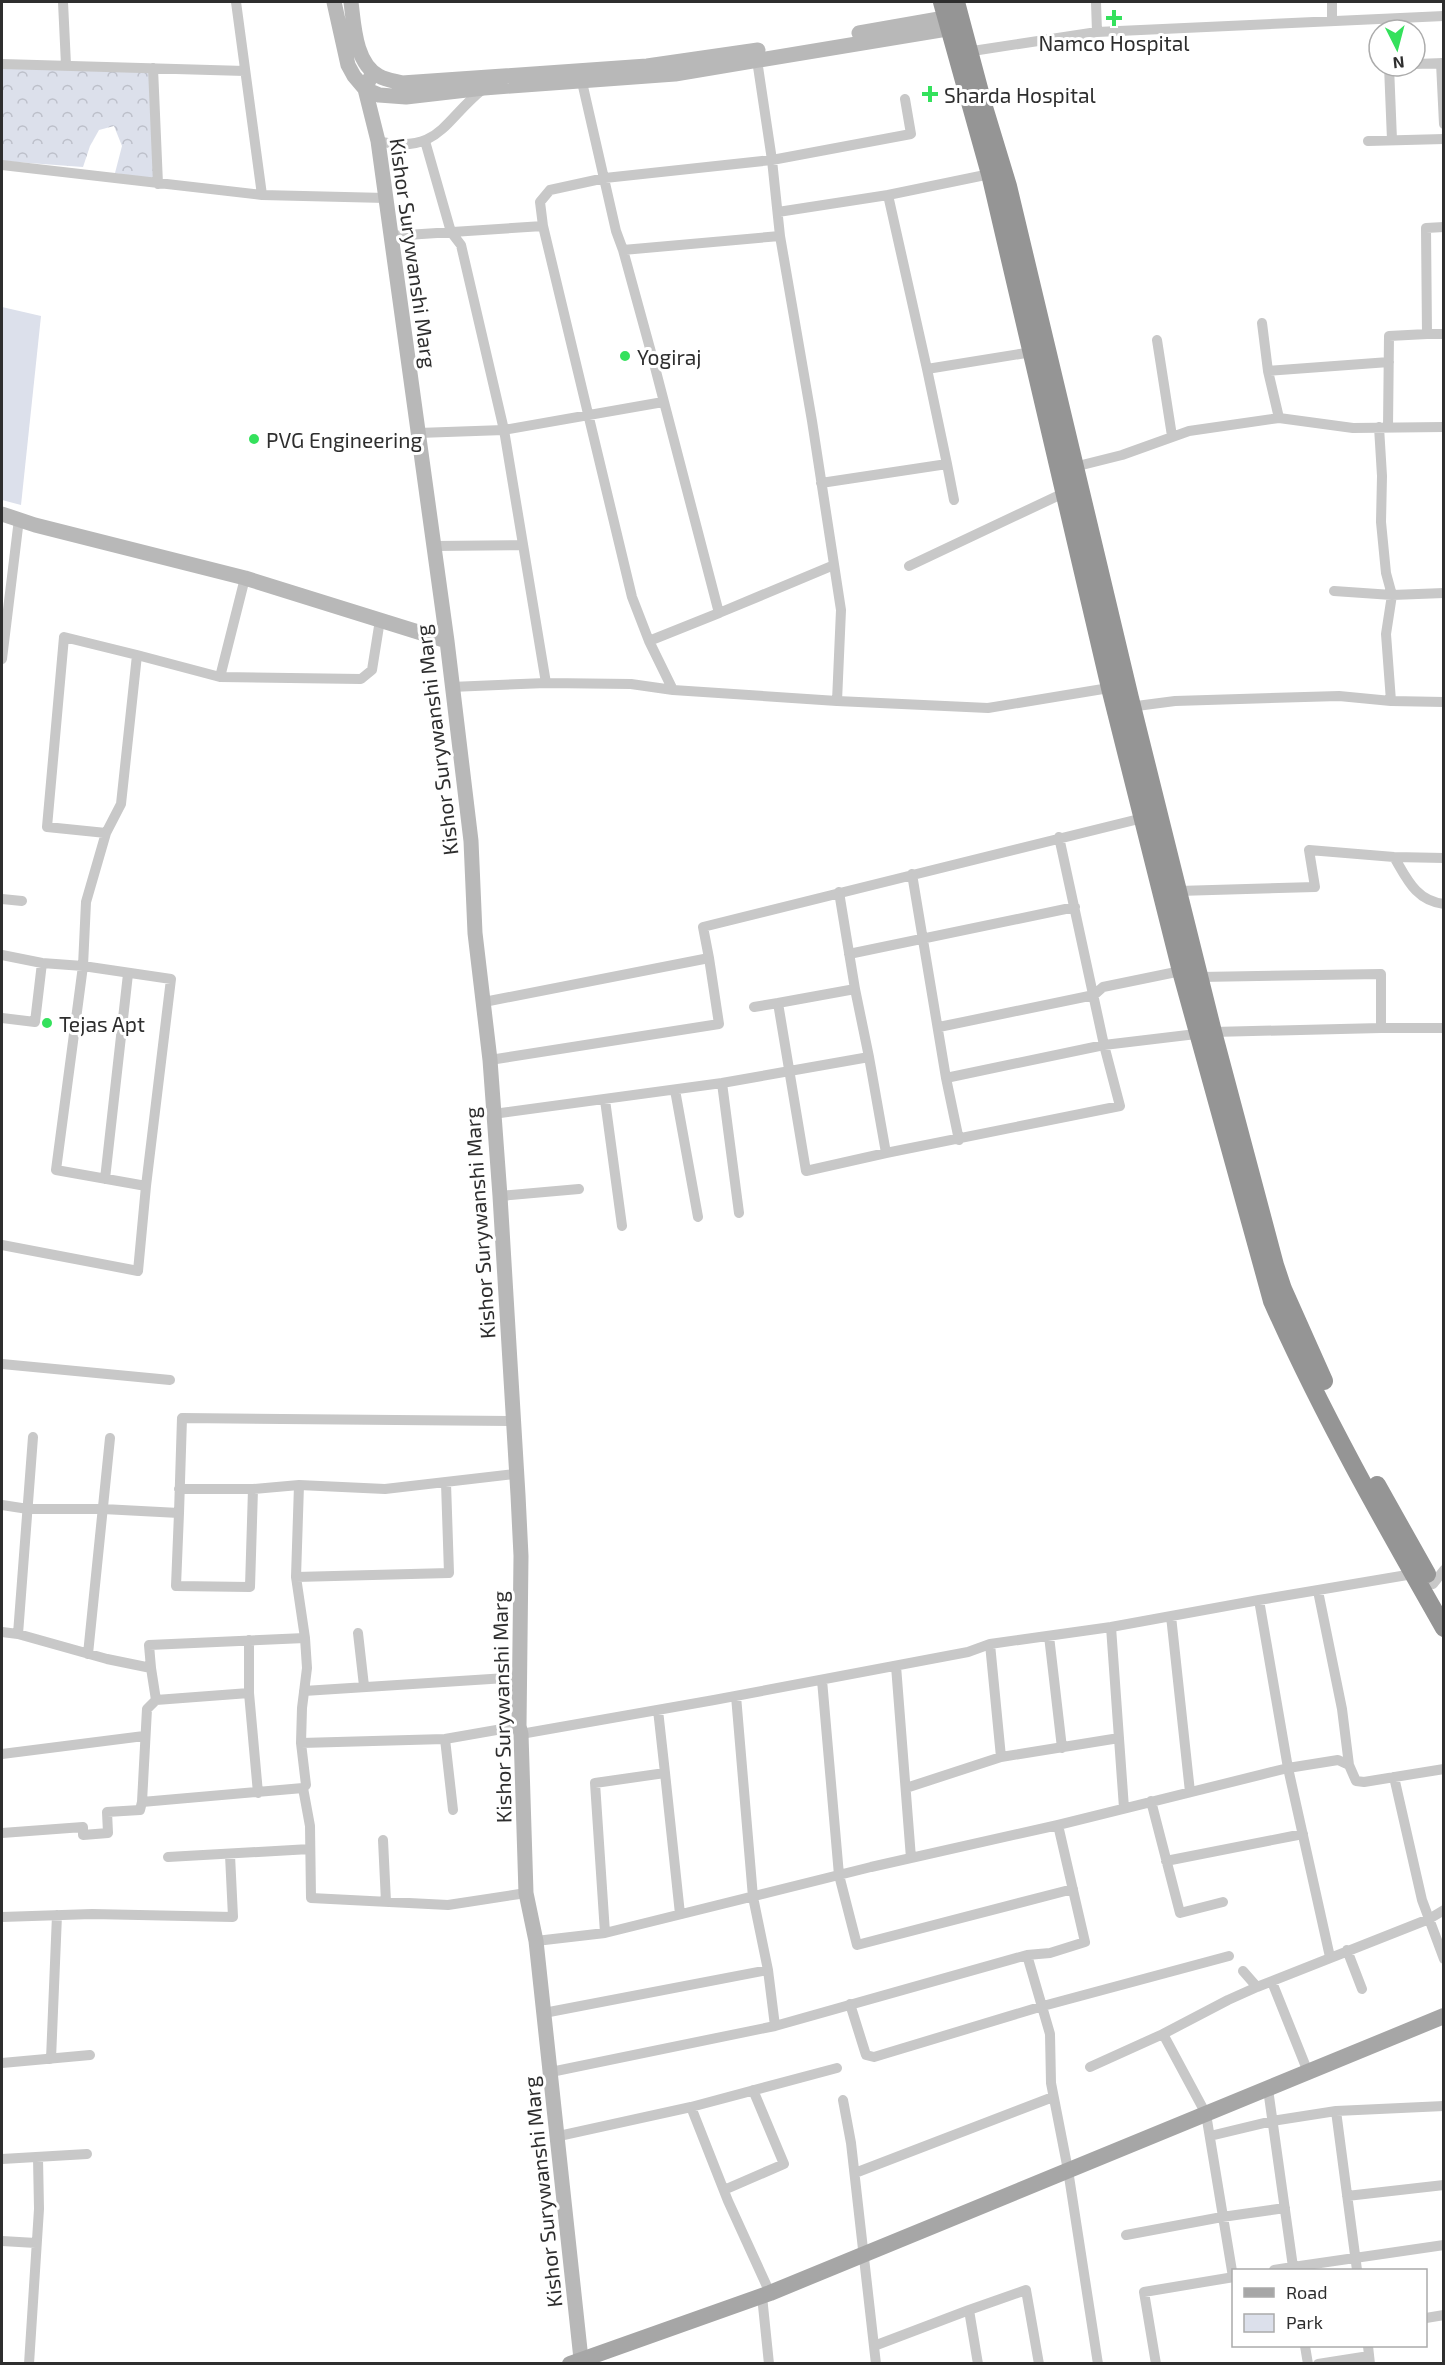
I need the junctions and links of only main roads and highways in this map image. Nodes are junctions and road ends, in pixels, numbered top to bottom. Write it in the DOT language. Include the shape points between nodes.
graph roads {
  1 [pos="952,15"];
  2 [pos="982,124"];
  3 [pos="1067,469"];
  4 [pos="1151,815"];
  5 [pos="1205,1033"];
  6 [pos="1438,1577"];
  7 [pos="1443,1602"];
  8 [pos="1443,1628"];
  9 [pos="1443,2016"];
  10 [pos="578,2362"];
  1 -- 2 [label="highway"];
  2 -- 3 [label="highway" via="1032,352"];
  2 -- 3 [label="highway" via="1008,186"];
  3 -- 4 [label="highway"];
  4 -- 5 [label="highway" via="1180,971"];
  4 -- 5 [label="highway" via="1179,891 1200,977"];
  5 -- 6 [label="highway" via="1283,1289 1346,1427"];
  5 -- 8 [label="highway" via="1272,1301 1387,1529"];
  6 -- 7 [label="highway"];
  9 -- 10 [label="main road" via="766,2294"];
}
